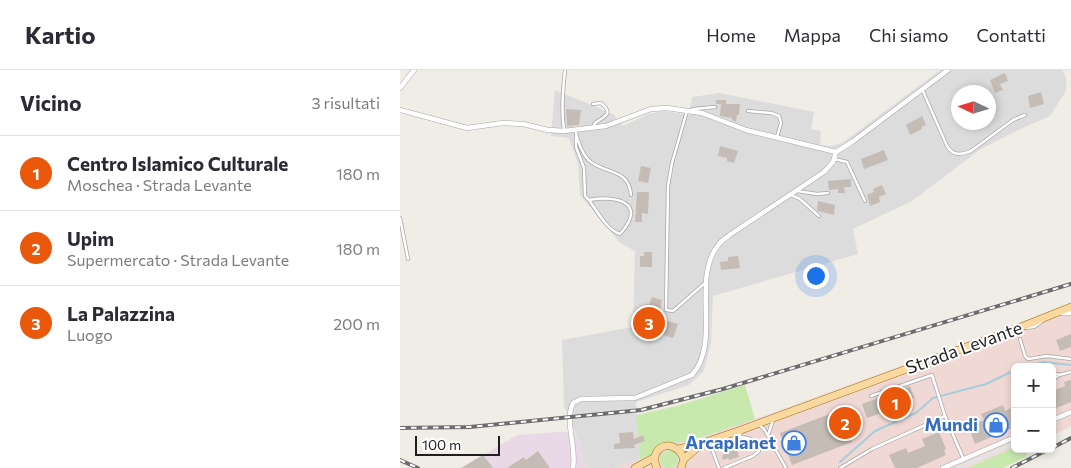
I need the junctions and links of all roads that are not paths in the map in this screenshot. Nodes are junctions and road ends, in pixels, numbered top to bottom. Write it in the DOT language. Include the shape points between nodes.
graph roads {
  1 [pos="414,70"];
  2 [pos="565,70"];
  3 [pos="948,70"];
  4 [pos="400,88"];
  5 [pos="922,89"];
  6 [pos="593,104"];
  7 [pos="715,107"];
  8 [pos="400,110"];
  9 [pos="688,111"];
  10 [pos="748,111"];
  11 [pos="1024,115"];
  12 [pos="593,129"];
  13 [pos="564,131"];
  14 [pos="576,132"];
  15 [pos="777,139"];
  16 [pos="836,152"];
  17 [pos="834,159"];
  18 [pos="798,191"];
  19 [pos="828,193"];
  20 [pos="631,195"];
  21 [pos="792,195"];
  22 [pos="589,200"];
  23 [pos="865,201"];
  24 [pos="819,216"];
  25 [pos="400,218"];
  26 [pos="408,259"];
  27 [pos="706,282"];
  28 [pos="1071,310"];
  29 [pos="1020,339"];
  30 [pos="1071,359"];
  31 [pos="1071,372"];
  32 [pos="1056,375"];
  33 [pos="1059,375"];
  34 [pos="1056,377"];
  35 [pos="871,396"];
  36 [pos="1071,412"];
  37 [pos="945,416"];
  38 [pos="774,418"];
  39 [pos="1056,418"];
  40 [pos="758,424"];
  41 [pos="740,434"];
  42 [pos="768,436"];
  43 [pos="1011,439"];
  44 [pos="704,443"];
  45 [pos="733,443"];
  46 [pos="726,446"];
  47 [pos="679,449"];
  48 [pos="712,450"];
  49 [pos="655,457"];
  50 [pos="684,459"];
  51 [pos="964,459"];
  52 [pos="573,468"];
  53 [pos="635,468"];
  54 [pos="644,468"];
  55 [pos="657,468"];
  56 [pos="681,468"];
  57 [pos="718,468"];
  58 [pos="724,468"];
  59 [pos="786,468"];
  60 [pos="840,468"];
  61 [pos="944,468"];
  1 -- 4 [label="street"];
  2 -- 13 [label="lane" via="561,102"];
  3 -- 5 [label="street"];
  5 -- 11 [label="lane" via="947,146 956,154 971,151"];
  5 -- 16 [label="street"];
  6 -- 12 [label="lane" via="601,104 608,112 594,123"];
  7 -- 9 [label="lane"];
  8 -- 13 [label="street" via="467,128 504,123"];
  9 -- 12 [label="street" via="651,109"];
  9 -- 15 [label="street"];
  9 -- 27 [label="lane" via="668,186 666,310 673,311"];
  10 -- 15 [label="lane" via="779,116 781,123"];
  12 -- 14 [label="street"];
  13 -- 14 [label="street"];
  14 -- 20 [label="lane" via="587,158 622,176 631,189"];
  14 -- 22 [label="lane" via="576,147 584,168 585,196"];
  15 -- 16 [label="street"];
  16 -- 17 [label="street"];
  17 -- 18 [label="street" via="824,172"];
  17 -- 23 [label="lane" via="844,160 850,166"];
  18 -- 19 [label="lane"];
  18 -- 21 [label="street"];
  21 -- 24 [label="lane"];
  21 -- 27 [label="street" via="719,243 713,252"];
  22 -- 22 [label="lane" via="622,200 630,210 628,225 617,234"];
  25 -- 26 [label="lane"];
  27 -- 52 [label="street" via="705,340 698,369 686,378 635,398 576,400 570,415"];
  28 -- 38 [label="main road, Strada Levante"];
  29 -- 30 [label="lane" via="1028,359 1047,356"];
  31 -- 33 [label="lane"];
  32 -- 33 [label="lane"];
  33 -- 34 [label="lane"];
  35 -- 37 [label="lane" via="932,375"];
  36 -- 39 [label="street"];
  37 -- 51 [label="lane"];
  37 -- 60 [label="lane" via="872,449"];
  38 -- 40 [label="main road, Strada Levante"];
  38 -- 42 [label="lane"];
  40 -- 41 [label="main road, Strada Levante"];
  40 -- 42 [label="lane"];
  41 -- 44 [label="main road, Strada Levante"];
  41 -- 45 [label="lane"];
  41 -- 58 [label="lane" via="753,440 759,451"];
  42 -- 59 [label="lane"];
  43 -- 51 [label="street"];
  44 -- 47 [label="main road, Strada Levante"];
  44 -- 48 [label="lane"];
  44 -- 50 [label="main road, Strada Levante"];
  46 -- 48 [label="lane"];
  47 -- 49 [label="main road, Strada Levante" via="665,446 657,451"];
  47 -- 50 [label="main road"];
  48 -- 57 [label="lane"];
  49 -- 53 [label="main road, Strada Levante"];
  49 -- 55 [label="main road"];
  50 -- 56 [label="main road"];
  51 -- 61 [label="street"];
  54 -- 55 [label="main road"];
}
